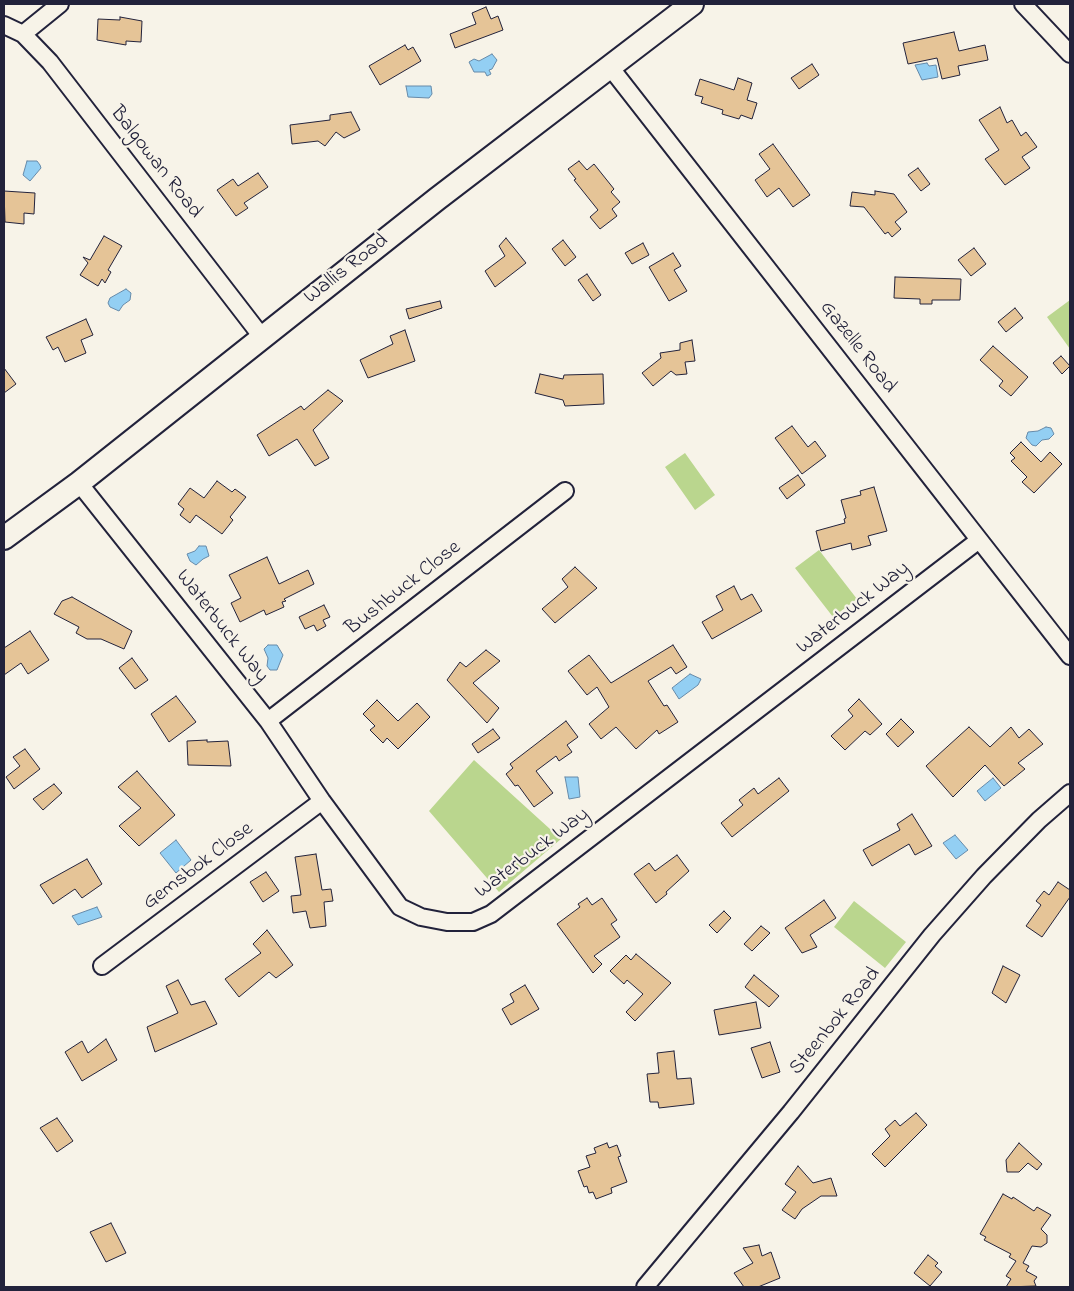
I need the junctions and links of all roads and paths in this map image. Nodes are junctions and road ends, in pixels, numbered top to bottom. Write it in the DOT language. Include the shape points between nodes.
graph roads {
  1 [pos="60,4"];
  2 [pos="692,4"];
  3 [pos="1023,4"];
  4 [pos="4,25"];
  5 [pos="23,34"];
  6 [pos="1070,54"];
  7 [pos="610,67"];
  8 [pos="262,337"];
  9 [pos="79,483"];
  10 [pos="566,490"];
  11 [pos="4,538"];
  12 [pos="979,540"];
  13 [pos="1070,656"];
  14 [pos="268,721"];
  15 [pos="1070,794"];
  16 [pos="322,800"];
  17 [pos="102,966"];
  18 [pos="645,1287"];
  1 -- 5 [label="street"];
  2 -- 7 [label="street, Wallis Road"];
  3 -- 6 [label="street"];
  4 -- 5 [label="street, Balgowan Road"];
  5 -- 8 [label="street, Balgowan Road" via="50,62"];
  7 -- 8 [label="street, Wallis Road"];
  7 -- 12 [label="street, Gazelle Road"];
  8 -- 9 [label="street, Wallis Road"];
  9 -- 11 [label="street, Wallis Road"];
  9 -- 14 [label="street, Waterbuck Way"];
  10 -- 14 [label="street, Bushbuck Close"];
  12 -- 13 [label="street, Gazelle Road"];
  12 -- 16 [label="street, Waterbuck Way" via="491,914 474,922 447,922 421,917 400,907"];
  14 -- 16 [label="street, Waterbuck Way"];
  15 -- 18 [label="street, Steenbok Road" via="1011,848 932,935 797,1105"];
  16 -- 17 [label="street, Gemsbok Close"];
}
